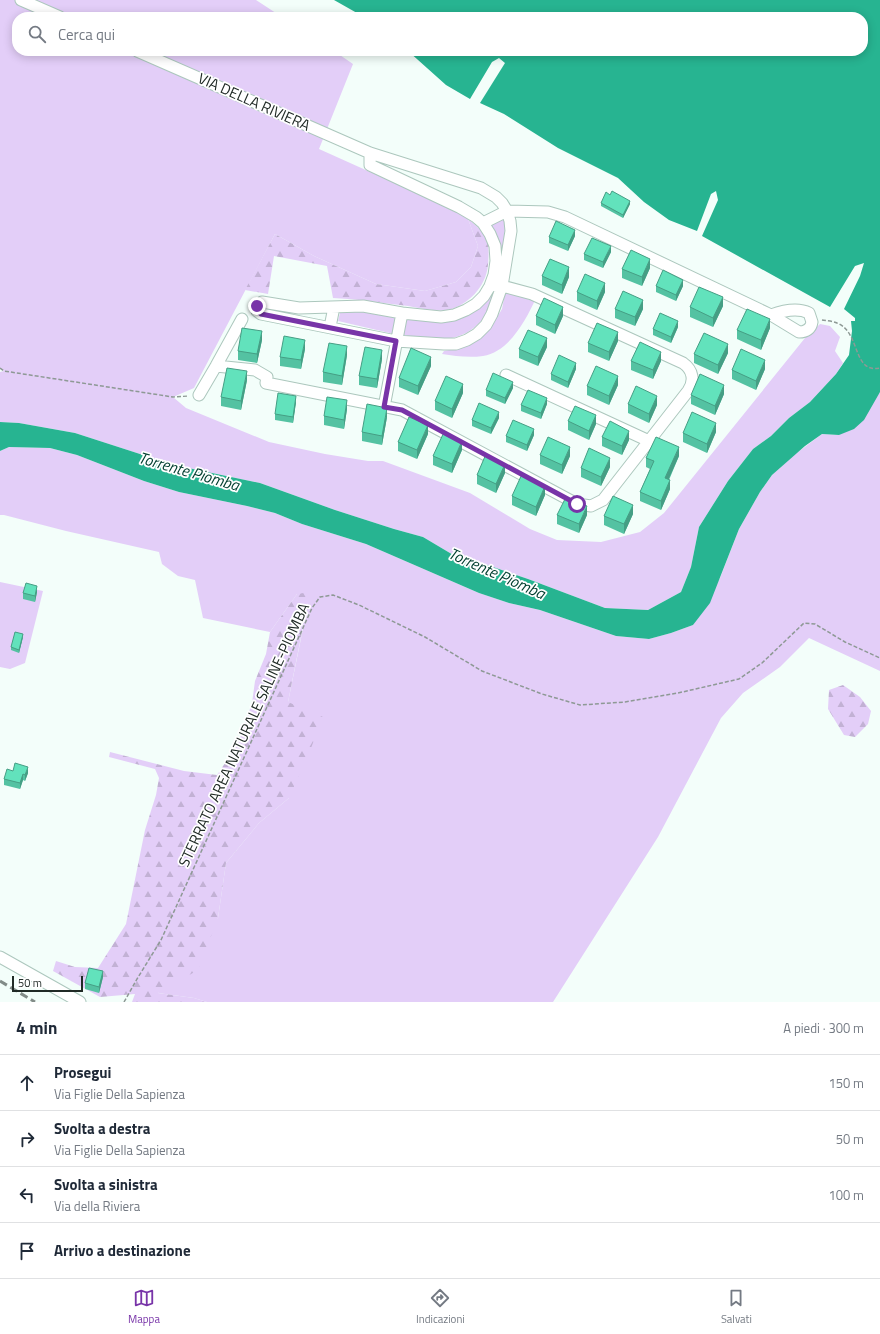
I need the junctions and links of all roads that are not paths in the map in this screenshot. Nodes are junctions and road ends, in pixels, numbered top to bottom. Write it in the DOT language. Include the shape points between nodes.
graph roads {
  1 [pos="21,0"];
  2 [pos="49,12"];
  3 [pos="148,56"];
  4 [pos="370,153"];
  5 [pos="507,211"];
  6 [pos="483,223"];
  7 [pos="490,286"];
  8 [pos="502,286"];
  9 [pos="334,307"];
  10 [pos="402,313"];
  11 [pos="771,315"];
  12 [pos="242,319"];
  13 [pos="330,327"];
  14 [pos="396,341"];
  15 [pos="216,366"];
  16 [pos="506,374"];
  17 [pos="199,395"];
  18 [pos="384,407"];
  19 [pos="650,441"];
  20 [pos="0,957"];
  21 [pos="80,1002"];
  1 -- 2 [label="street"];
  3 -- 4 [label="street, VIA DELLA RIVIERA"];
  4 -- 5 [label="street, VIA DELLA RIVIERA" via="482,188 496,197"];
  4 -- 6 [label="street, VIA DELLA RIVIERA" via="370,165 459,207"];
  5 -- 6 [label="street"];
  5 -- 8 [label="street, VIA DELLA RIVIERA" via="511,231"];
  5 -- 11 [label="street" via="548,212 565,216"];
  6 -- 7 [label="street, VIA DELLA RIVIERA" via="495,246 496,261"];
  7 -- 8 [label="street"];
  7 -- 10 [label="street, VIA DELLA RIVIERA" via="476,304 454,315 441,317"];
  8 -- 14 [label="street, VIA DELLA RIVIERA" via="486,325 467,340 456,344"];
  8 -- 19 [label="street" via="532,294 686,365 692,375 691,387"];
  9 -- 10 [label="street, VIA DELLA RIVIERA" via="363,306"];
  9 -- 13 [label="street"];
  9 -- 13 [label="street, VIA DELLA RIVIERA" via="299,308 262,302 256,308 261,314"];
  10 -- 14 [label="street"];
  11 -- 11 [label="street" via="799,332 805,332 810,328 812,319 809,313 802,311 783,311"];
  12 -- 15 [label="street"];
  13 -- 14 [label="street, VIA DELLA RIVIERA"];
  14 -- 18 [label="street"];
  15 -- 17 [label="street"];
  15 -- 18 [label="street" via="256,370 267,377 266,383"];
  16 -- 19 [label="street"];
  18 -- 19 [label="street" via="402,410 577,504 591,506 603,500"];
  20 -- 21 [label="street"];
}
